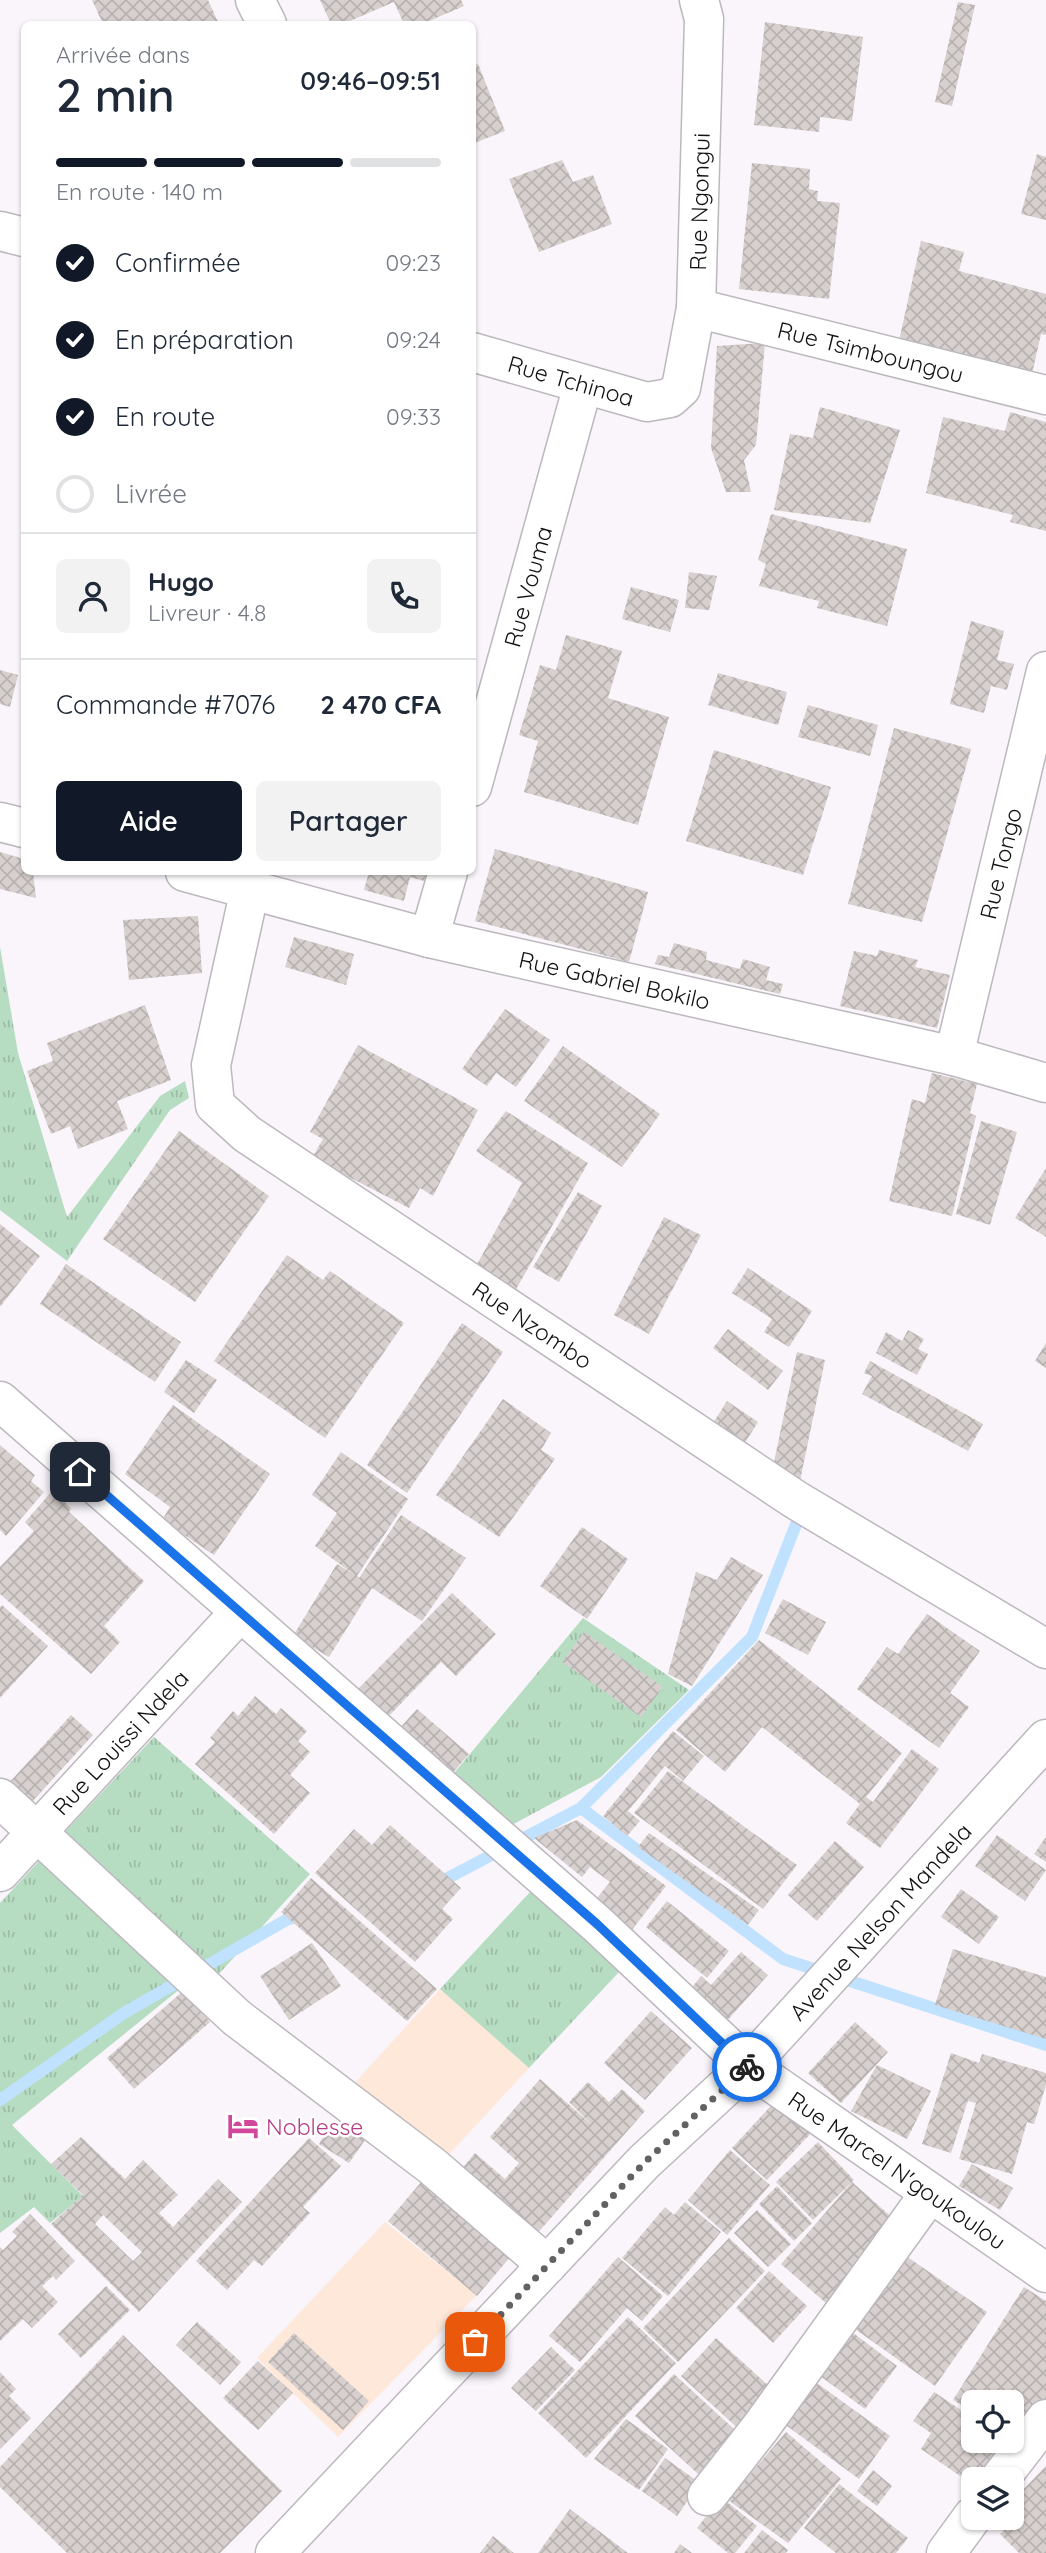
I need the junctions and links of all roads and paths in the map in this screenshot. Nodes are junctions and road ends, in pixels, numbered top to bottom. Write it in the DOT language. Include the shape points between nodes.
graph roads {
  1 [pos="255,0"];
  2 [pos="699,0"];
  3 [pos="266,21"];
  4 [pos="0,231"];
  5 [pos="21,236"];
  6 [pos="696,308"];
  7 [pos="476,353"];
  8 [pos="583,385"];
  9 [pos="1046,395"];
  10 [pos="670,398"];
  11 [pos="1046,671"];
  12 [pos="476,773"];
  13 [pos="0,822"];
  14 [pos="21,827"];
  15 [pos="196,875"];
  16 [pos="447,875"];
  17 [pos="250,889"];
  18 [pos="429,938"];
  19 [pos="954,1056"];
  20 [pos="1046,1083"];
  21 [pos="0,1401"];
  22 [pos="240,1612"];
  23 [pos="1046,1649"];
  24 [pos="1046,1739"];
  25 [pos="0,1798"];
  26 [pos="37,1833"];
  27 [pos="0,1872"];
  28 [pos="748,2066"];
  29 [pos="930,2193"];
  30 [pos="547,2265"];
  31 [pos="1046,2273"];
  32 [pos="1046,2419"];
  33 [pos="1009,2467"];
  34 [pos="707,2496"];
  35 [pos="963,2530"];
  36 [pos="275,2553"];
  37 [pos="946,2553"];
  1 -- 3 [label="street"];
  2 -- 6 [label="street, Rue Ngongui" via="704,19"];
  4 -- 5 [label="street"];
  6 -- 9 [label="street, Rue Tsimboungou"];
  6 -- 10 [label="street, Rue Ngongui" via="681,388"];
  7 -- 8 [label="street, Rue Tchinoa"];
  8 -- 10 [label="street, Rue Tchinoa" via="647,402"];
  8 -- 12 [label="street, Rue Vouma"];
  11 -- 19 [label="street, Rue Tongo"];
  13 -- 14 [label="street"];
  15 -- 17 [label="street, Rue Gabriel Bokilo"];
  16 -- 18 [label="street"];
  17 -- 18 [label="street, Rue Gabriel Bokilo"];
  17 -- 23 [label="street, Rue Nzombo" via="211,1065 215,1105 247,1135 796,1500"];
  18 -- 19 [label="street, Rue Gabriel Bokilo"];
  19 -- 20 [label="street, Rue Gabriel Bokilo"];
  21 -- 22 [label="street, Rue Marcel N'goukoulou"];
  22 -- 26 [label="street, Rue Louissi Ndela"];
  22 -- 28 [label="street, Rue Marcel N'goukoulou" via="597,1924"];
  24 -- 28 [label="street, Avenue Nelson Mandela"];
  25 -- 26 [label="street"];
  26 -- 27 [label="street, Rue Louissi Ndela"];
  26 -- 30 [label="street" via="237,2018 432,2166"];
  28 -- 29 [label="street, Rue Marcel N'goukoulou"];
  28 -- 30 [label="street, Avenue Nelson Mandela" via="645,2162"];
  29 -- 31 [label="street, Rue Marcel N'goukoulou"];
  29 -- 34 [label="street"];
  30 -- 36 [label="street, Avenue Nelson Mandela"];
  32 -- 33 [label="street"];
  35 -- 37 [label="street"];
}
